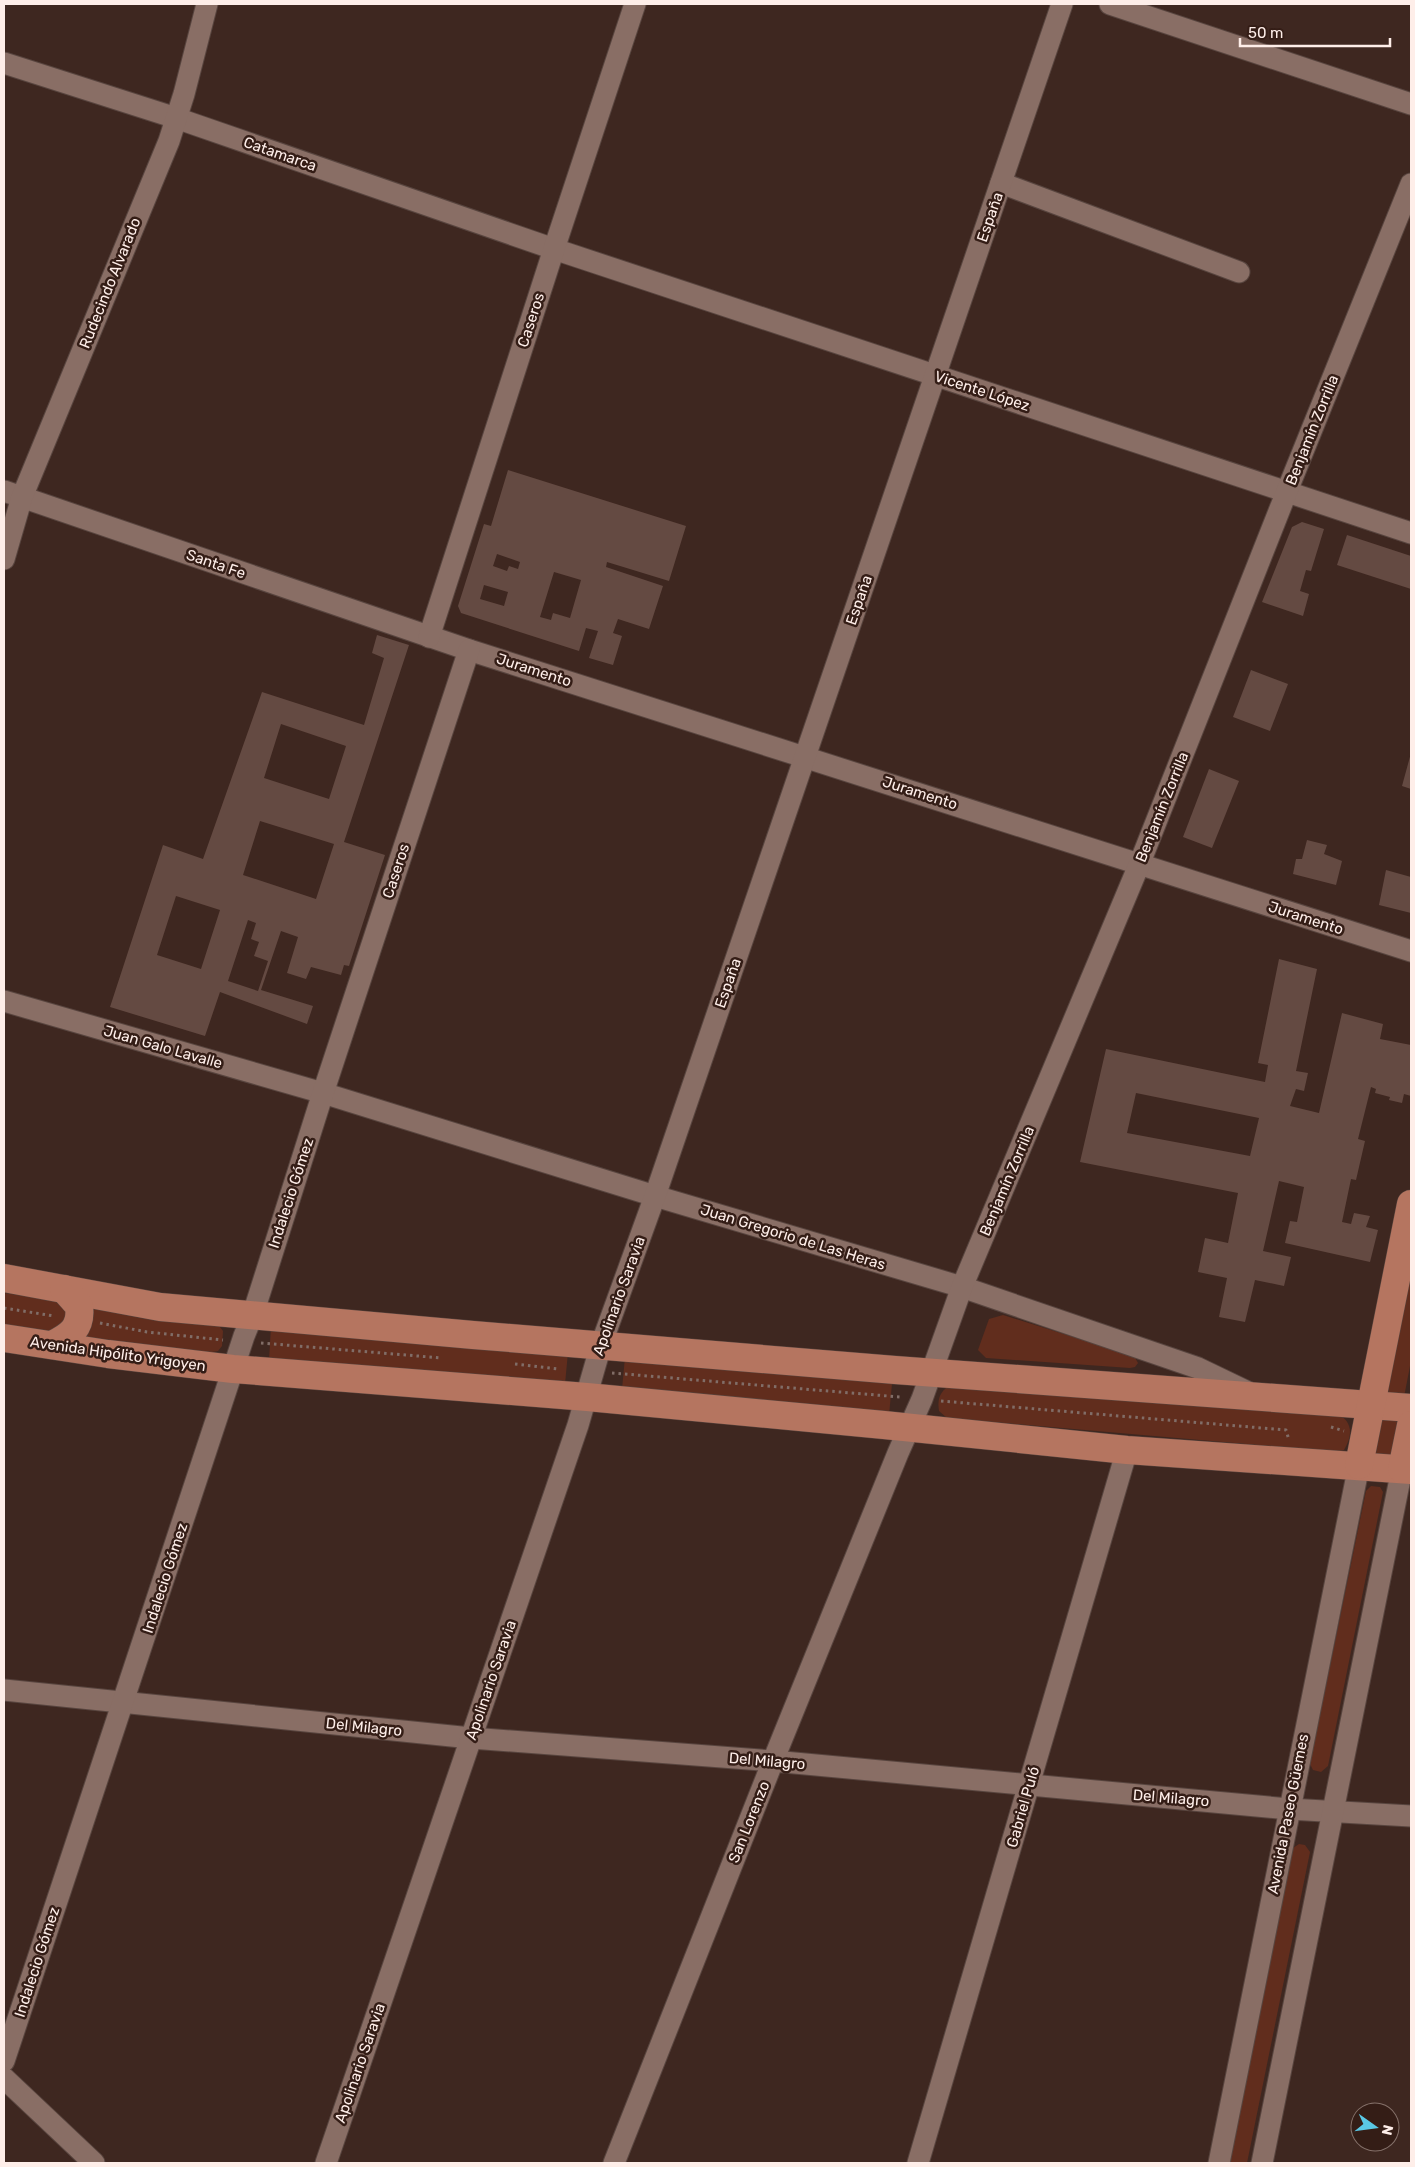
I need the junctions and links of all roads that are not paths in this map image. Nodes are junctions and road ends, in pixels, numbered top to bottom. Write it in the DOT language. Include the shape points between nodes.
graph roads {
  1 [pos="207,4"];
  2 [pos="636,4"];
  3 [pos="1062,4"];
  4 [pos="1110,4"];
  5 [pos="4,63"];
  6 [pos="1411,104"];
  7 [pos="176,118"];
  8 [pos="1001,183"];
  9 [pos="1411,184"];
  10 [pos="554,249"];
  11 [pos="1239,272"];
  12 [pos="936,376"];
  13 [pos="1287,490"];
  14 [pos="13,494"];
  15 [pos="1411,533"];
  16 [pos="4,559"];
  17 [pos="429,637"];
  18 [pos="469,650"];
  19 [pos="806,756"];
  20 [pos="1139,865"];
  21 [pos="1411,952"];
  22 [pos="4,1001"];
  23 [pos="323,1093"];
  24 [pos="655,1196"];
  25 [pos="1411,1204"];
  26 [pos="4,1278"];
  27 [pos="962,1287"];
  28 [pos="64,1289"];
  29 [pos="253,1314"];
  30 [pos="4,1338"];
  31 [pos="52,1345"];
  32 [pos="601,1345"];
  33 [pos="233,1370"];
  34 [pos="931,1372"];
  35 [pos="590,1385"];
  36 [pos="1257,1396"];
  37 [pos="1370,1404"];
  38 [pos="1411,1408"];
  39 [pos="1411,1425"];
  40 [pos="909,1427"];
  41 [pos="1127,1450"];
  42 [pos="1359,1465"];
  43 [pos="1407,1469"];
  44 [pos="4,1690"];
  45 [pos="124,1702"];
  46 [pos="471,1738"];
  47 [pos="773,1761"];
  48 [pos="1029,1786"];
  49 [pos="1289,1809"];
  50 [pos="1332,1811"];
  51 [pos="1411,1816"];
  52 [pos="4,2062"];
  53 [pos="4,2078"];
  54 [pos="94,2163"];
  55 [pos="326,2163"];
  56 [pos="614,2163"];
  57 [pos="918,2163"];
  58 [pos="1219,2163"];
  59 [pos="1262,2163"];
  1 -- 7 [label="street, Rudecindo Alvarado"];
  2 -- 10 [label="street, Caseros"];
  3 -- 8 [label="street, España"];
  4 -- 6 [label="street"];
  5 -- 7 [label="street, Catamarca"];
  7 -- 10 [label="street, Catamarca"];
  7 -- 14 [label="street, Rudecindo Alvarado" via="169,141"];
  8 -- 11 [label="street"];
  8 -- 12 [label="street, España"];
  9 -- 13 [label="street, Benjamín Zorrilla"];
  10 -- 12 [label="street, Vicente López"];
  10 -- 17 [label="street, Caseros"];
  12 -- 13 [label="street, Vicente López"];
  12 -- 19 [label="street, España"];
  13 -- 15 [label="street, Vicente López"];
  13 -- 20 [label="street, Benjamín Zorrilla"];
  14 -- 16 [label="street, Rudecindo Alvarado"];
  14 -- 17 [label="street, Santa Fe"];
  17 -- 18 [label="street, Juramento"];
  18 -- 19 [label="street, Juramento"];
  18 -- 23 [label="street, Caseros"];
  19 -- 20 [label="street, Juramento"];
  19 -- 24 [label="street, España"];
  20 -- 21 [label="street, Juramento"];
  20 -- 27 [label="street, Benjamín Zorrilla"];
  22 -- 23 [label="street, Juan Galo Lavalle"];
  23 -- 24 [label="street, Juan Gregorio de Las Heras"];
  23 -- 29 [label="street, Indalecio Gómez"];
  24 -- 27 [label="street, Juan Gregorio de Las Heras"];
  24 -- 32 [label="street, Apolinario Saravia"];
  25 -- 37 [label="main road"];
  26 -- 28 [label="main road"];
  27 -- 34 [label="street, Benjamín Zorrilla"];
  27 -- 36 [label="street, Juan Gregorio de Las Heras" via="1198,1368"];
  28 -- 29 [label="main road" via="160,1307"];
  28 -- 31 [label="main road" via="79,1306 79,1320 70,1337"];
  29 -- 32 [label="main road"];
  29 -- 33 [label="street, Indalecio Gómez"];
  30 -- 31 [label="main road, Avenida Hipólito Yrigoyen"];
  31 -- 33 [label="main road, Avenida Hipólito Yrigoyen"];
  32 -- 34 [label="main road"];
  32 -- 35 [label="street, Apolinario Saravia"];
  33 -- 35 [label="main road, Avenida Hipólito Yrigoyen"];
  33 -- 45 [label="street, Indalecio Gómez"];
  34 -- 36 [label="main road"];
  34 -- 40 [label="street, Benjamín Zorrilla"];
  35 -- 40 [label="main road, Avenida Hipólito Yrigoyen"];
  35 -- 46 [label="street, Apolinario Saravia"];
  36 -- 37 [label="main road"];
  37 -- 38 [label="main road"];
  37 -- 42 [label="main road"];
  39 -- 43 [label="main road"];
  40 -- 41 [label="main road, Avenida Hipólito Yrigoyen"];
  40 -- 47 [label="street, San Lorenzo"];
  41 -- 42 [label="main road, Avenida Hipólito Yrigoyen"];
  41 -- 48 [label="street, Gabriel Puló"];
  42 -- 43 [label="main road, Avenida Hipólito Yrigoyen"];
  42 -- 49 [label="street, Avenida Paseo Güemes"];
  43 -- 50 [label="street"];
  44 -- 45 [label="street, Del Milagro"];
  45 -- 46 [label="street, Del Milagro"];
  45 -- 52 [label="street, Indalecio Gómez"];
  46 -- 47 [label="street, Del Milagro"];
  46 -- 55 [label="street, Apolinario Saravia"];
  47 -- 48 [label="street, Del Milagro"];
  47 -- 56 [label="street, San Lorenzo"];
  48 -- 49 [label="street, Del Milagro"];
  48 -- 57 [label="street, Gabriel Puló"];
  49 -- 50 [label="street, Del Milagro"];
  49 -- 58 [label="street, Avenida Paseo Güemes"];
  50 -- 51 [label="street, Del Milagro"];
  50 -- 59 [label="street"];
  53 -- 54 [label="street"];
}
